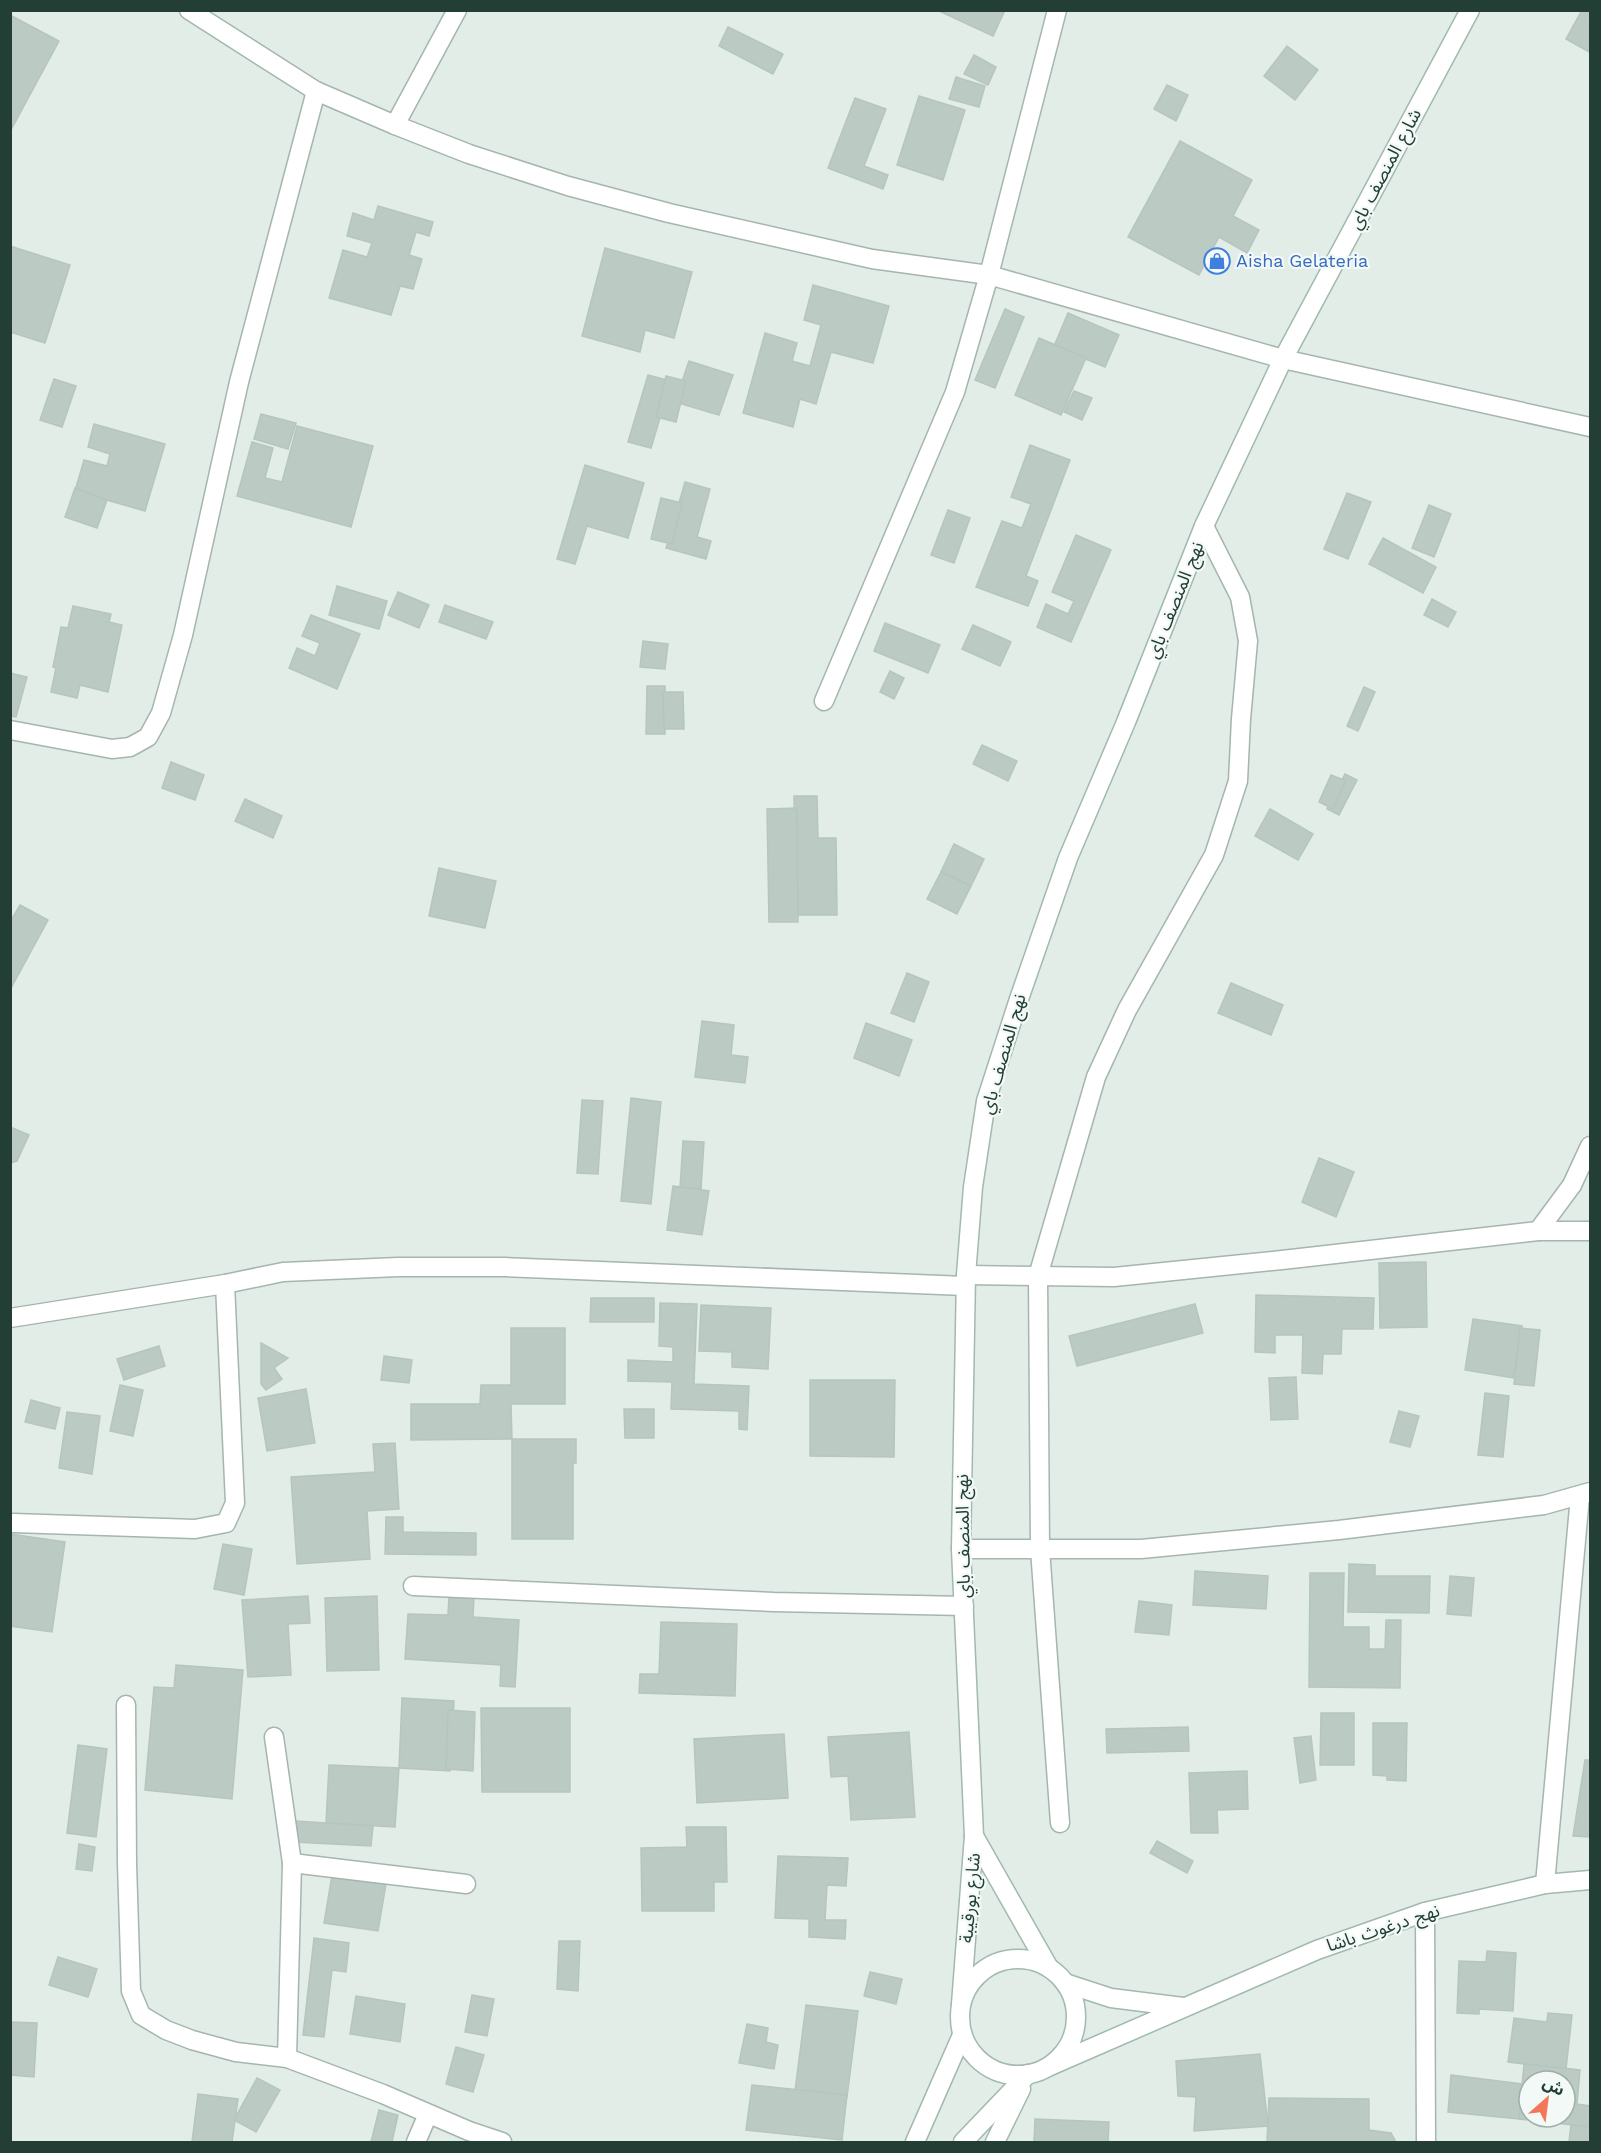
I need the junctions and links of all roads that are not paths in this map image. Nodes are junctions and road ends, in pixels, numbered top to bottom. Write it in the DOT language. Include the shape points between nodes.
graph roads {
  1 [pos="189,10"];
  2 [pos="456,10"];
  3 [pos="1057,10"];
  4 [pos="1470,10"];
  5 [pos="316,91"];
  6 [pos="395,125"];
  7 [pos="989,275"];
  8 [pos="1282,359"];
  9 [pos="1590,427"];
  10 [pos="1204,526"];
  11 [pos="824,701"];
  12 [pos="10,730"];
  13 [pos="1590,1146"];
  14 [pos="1538,1231"];
  15 [pos="1590,1231"];
  16 [pos="1038,1276"];
  17 [pos="965,1281"];
  18 [pos="225,1284"];
  19 [pos="10,1318"];
  20 [pos="1585,1494"];
  21 [pos="13,1523"];
  22 [pos="961,1549"];
  23 [pos="1040,1549"];
  24 [pos="413,1586"];
  25 [pos="964,1606"];
  26 [pos="126,1705"];
  27 [pos="274,1737"];
  28 [pos="1060,1823"];
  29 [pos="975,1836"];
  30 [pos="292,1863"];
  31 [pos="1590,1880"];
  32 [pos="466,1884"];
  33 [pos="1545,1884"];
  34 [pos="1425,1912"];
  35 [pos="1049,1968"];
  36 [pos="1065,1983"];
  37 [pos="961,2004"];
  38 [pos="1185,2007"];
  39 [pos="962,2035"];
  40 [pos="287,2058"];
  41 [pos="1050,2066"];
  42 [pos="1028,2074"];
  43 [pos="428,2114"];
  44 [pos="416,2142"];
  45 [pos="502,2142"];
  46 [pos="915,2142"];
  47 [pos="963,2142"];
  48 [pos="995,2142"];
  49 [pos="1426,2142"];
  1 -- 5 [label="street"];
  2 -- 6 [label="street"];
  3 -- 7 [label="street"];
  4 -- 8 [label="street, شارع المنصف باي"];
  5 -- 6 [label="street"];
  5 -- 12 [label="street" via="239,382 183,635 161,712 148,737 130,747 112,749"];
  6 -- 7 [label="street" via="568,186 669,213 872,259"];
  7 -- 8 [label="street"];
  7 -- 11 [label="street" via="955,392"];
  8 -- 9 [label="street"];
  8 -- 10 [label="street, نهج المنصف باي"];
  10 -- 16 [label="street" via="1240,597 1248,641 1238,781 1214,855 1127,1010 1096,1077"];
  10 -- 17 [label="street, نهج المنصف باي" via="1068,858 986,1101 973,1186"];
  13 -- 14 [label="street" via="1572,1185"];
  14 -- 15 [label="street"];
  14 -- 16 [label="street" via="1114,1277"];
  16 -- 17 [label="street"];
  16 -- 23 [label="street"];
  17 -- 18 [label="street" via="398,1267 283,1272"];
  17 -- 22 [label="street, نهج المنصف باي"];
  18 -- 19 [label="street"];
  18 -- 21 [label="street" via="235,1503 226,1523 195,1529"];
  20 -- 23 [label="street" via="1545,1504 1362,1527 1153,1548"];
  20 -- 33 [label="street"];
  22 -- 23 [label="street"];
  22 -- 25 [label="street, نهج المنصف باي"];
  23 -- 28 [label="street"];
  24 -- 25 [label="street"];
  25 -- 29 [label="street, نهج المنصف باي"];
  26 -- 40 [label="street" via="131,1991 141,2015 192,2040 236,2052"];
  27 -- 30 [label="street"];
  29 -- 35 [label="street, شارع بورقيبة"];
  29 -- 37 [label="street, شارع بورقيبة"];
  30 -- 32 [label="street"];
  30 -- 40 [label="street"];
  31 -- 33 [label="street, نهج درغوث باشا"];
  33 -- 34 [label="street, نهج درغوث باشا"];
  34 -- 38 [label="street, نهج درغوث باشا" via="1317,1950"];
  34 -- 49 [label="street"];
  35 -- 36 [label="street"];
  35 -- 37 [label="street" via="1014,1959 995,1963 980,1973"];
  36 -- 38 [label="street" via="1111,1998"];
  36 -- 41 [label="street" via="1076,2019 1072,2037"];
  37 -- 39 [label="street"];
  38 -- 41 [label="street, نهج درغوث باشا"];
  39 -- 42 [label="street" via="981,2062 1011,2075"];
  39 -- 46 [label="street"];
  40 -- 43 [label="street"];
  41 -- 42 [label="street"];
  42 -- 47 [label="street"];
  42 -- 48 [label="street"];
  43 -- 44 [label="street"];
  43 -- 45 [label="street"];
}
